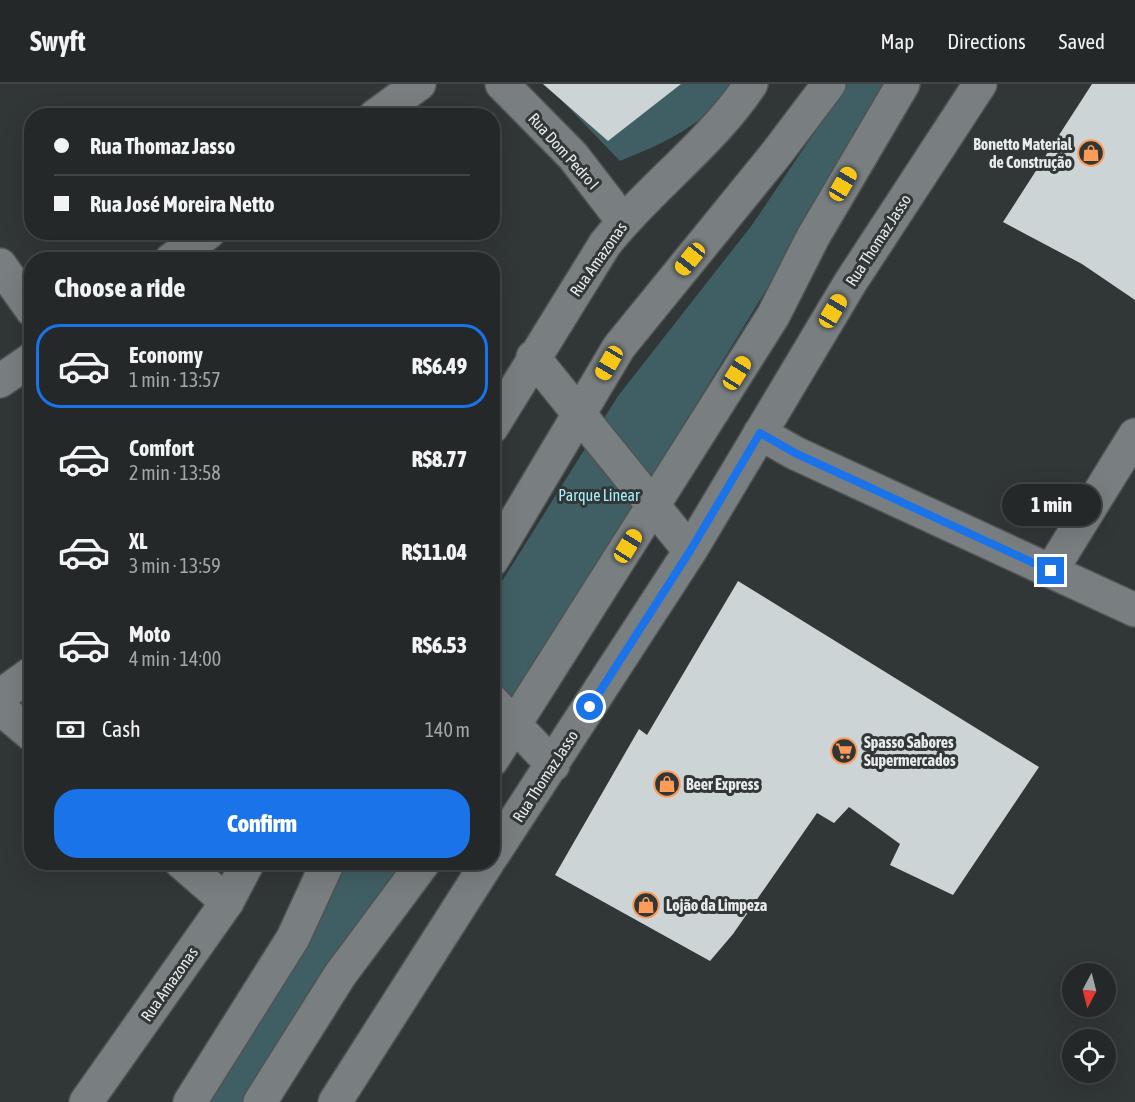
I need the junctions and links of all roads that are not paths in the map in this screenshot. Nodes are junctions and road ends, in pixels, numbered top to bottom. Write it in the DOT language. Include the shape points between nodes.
graph roads {
  1 [pos="419,84"];
  2 [pos="502,84"];
  3 [pos="751,84"];
  4 [pos="829,84"];
  5 [pos="903,84"];
  6 [pos="980,84"];
  7 [pos="386,108"];
  8 [pos="623,221"];
  9 [pos="199,240"];
  10 [pos="182,252"];
  11 [pos="0,266"];
  12 [pos="24,299"];
  13 [pos="533,357"];
  14 [pos="24,364"];
  15 [pos="0,381"];
  16 [pos="500,413"];
  17 [pos="579,414"];
  18 [pos="760,433"];
  19 [pos="1135,435"];
  20 [pos="654,506"];
  21 [pos="500,547"];
  22 [pos="690,551"];
  23 [pos="1051,571"];
  24 [pos="1135,610"];
  25 [pos="24,680"];
  26 [pos="0,696"];
  27 [pos="0,708"];
  28 [pos="500,709"];
  29 [pos="515,725"];
  30 [pos="24,728"];
  31 [pos="500,748"];
  32 [pos="553,765"];
  33 [pos="500,844"];
  34 [pos="190,870"];
  35 [pos="244,870"];
  36 [pos="324,870"];
  37 [pos="418,870"];
  38 [pos="483,870"];
  39 [pos="227,902"];
  40 [pos="86,1102"];
  41 [pos="190,1102"];
  42 [pos="260,1102"];
  43 [pos="335,1102"];
  1 -- 7 [label="street"];
  2 -- 8 [label="street, Rua Dom Pedro I" via="573,156"];
  3 -- 8 [label="street, Rua Amazonas" via="735,109 687,161"];
  4 -- 17 [label="street" via="619,347"];
  5 -- 20 [label="street" via="813,237 772,316"];
  6 -- 18 [label="street, Rua Thomaz Jasso" via="850,283"];
  8 -- 13 [label="street, Rua Amazonas"];
  9 -- 10 [label="street"];
  11 -- 12 [label="street"];
  13 -- 16 [label="street, Rua Amazonas"];
  13 -- 17 [label="street"];
  14 -- 15 [label="street"];
  17 -- 20 [label="street"];
  17 -- 21 [label="street"];
  18 -- 22 [label="street, Rua Thomaz Jasso"];
  18 -- 23 [label="street" via="795,453"];
  19 -- 23 [label="street"];
  20 -- 22 [label="street"];
  20 -- 29 [label="street"];
  22 -- 32 [label="street, Rua Thomaz Jasso"];
  23 -- 24 [label="street"];
  25 -- 26 [label="street"];
  27 -- 30 [label="street"];
  28 -- 29 [label="street"];
  29 -- 31 [label="street"];
  29 -- 32 [label="street"];
  32 -- 33 [label="street, Rua Thomaz Jasso"];
  34 -- 39 [label="street"];
  35 -- 39 [label="street, Rua Amazonas"];
  36 -- 41 [label="street" via="293,938"];
  37 -- 42 [label="street" via="340,975"];
  38 -- 43 [label="street"];
  39 -- 40 [label="street, Rua Amazonas"];
}
